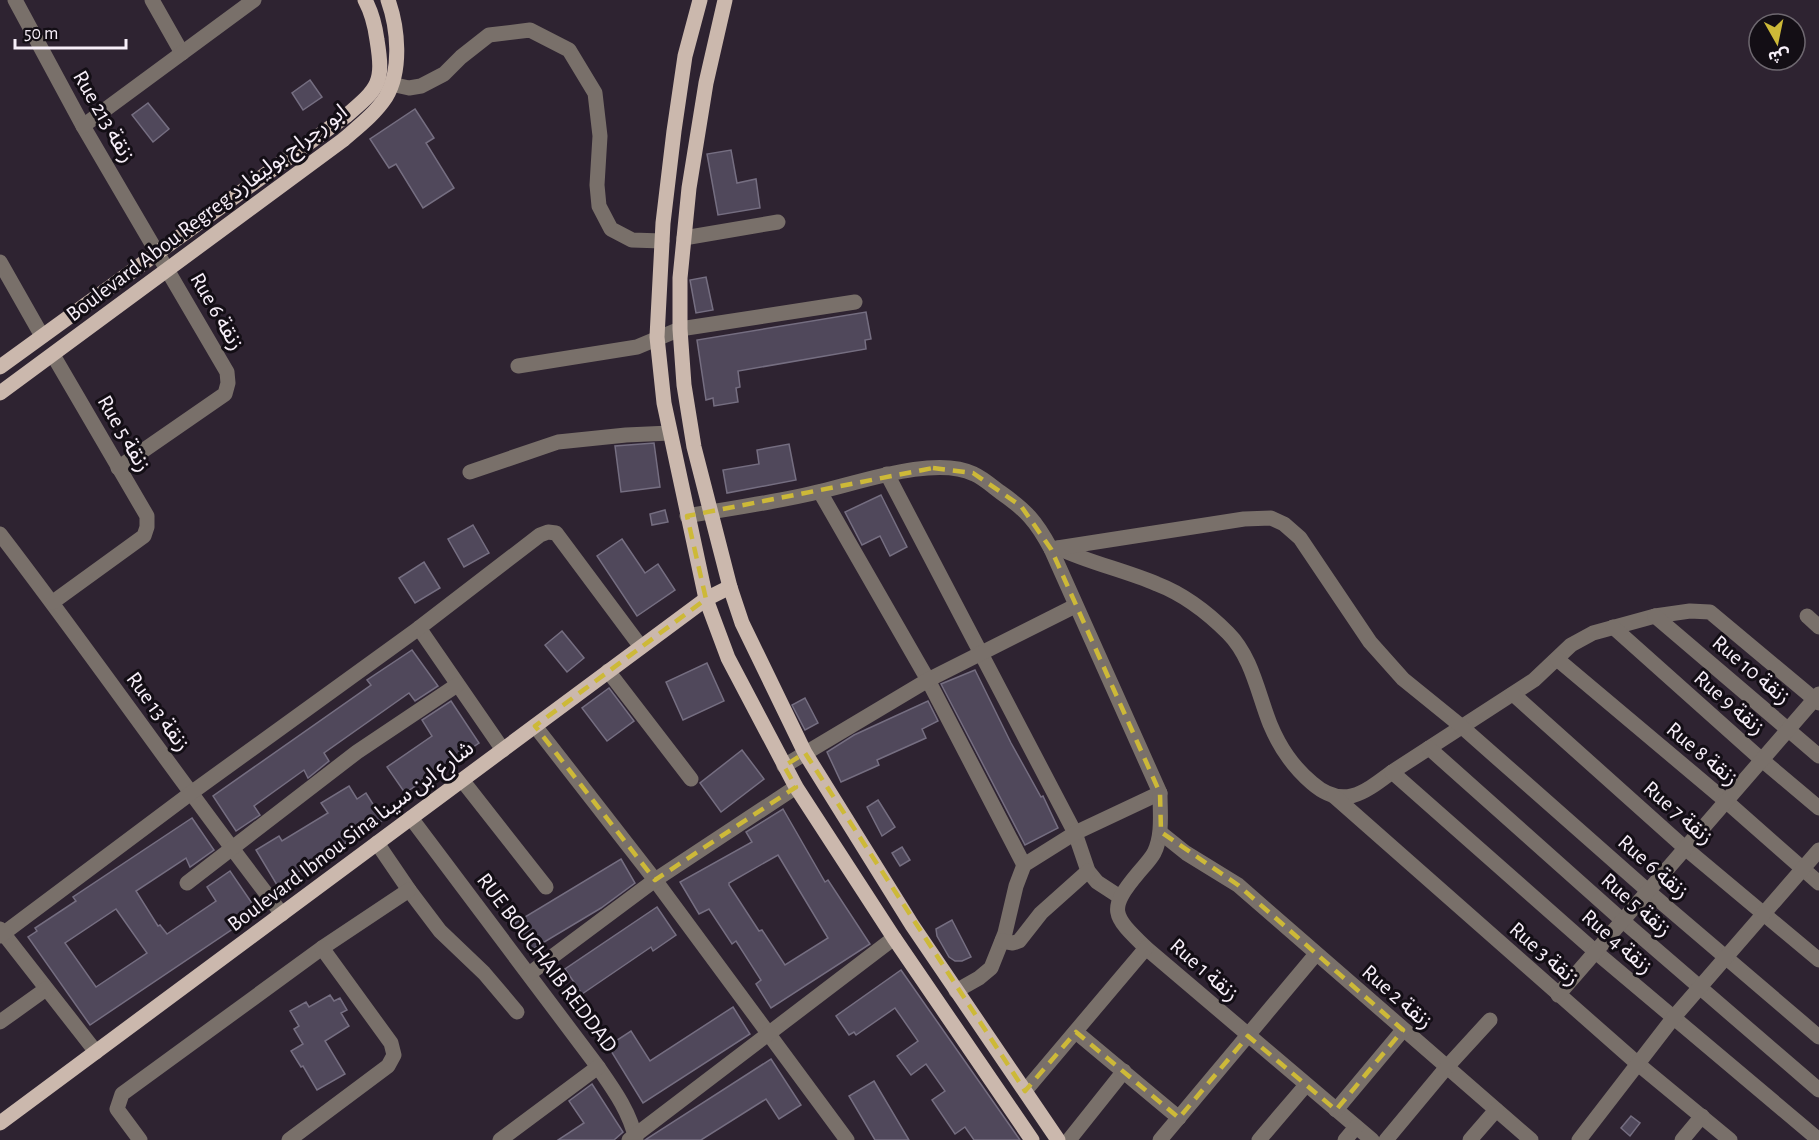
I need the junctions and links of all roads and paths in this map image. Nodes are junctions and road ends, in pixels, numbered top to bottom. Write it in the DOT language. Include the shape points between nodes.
graph roads {
  1 [pos="15,0"];
  2 [pos="152,0"];
  3 [pos="254,0"];
  4 [pos="365,0"];
  5 [pos="700,0"];
  6 [pos="725,0"];
  7 [pos="390,1"];
  8 [pos="373,14"];
  9 [pos="182,53"];
  10 [pos="391,84"];
  11 [pos="83,126"];
  12 [pos="778,222"];
  13 [pos="684,238"];
  14 [pos="662,241"];
  15 [pos="158,253"];
  16 [pos="0,262"];
  17 [pos="167,268"];
  18 [pos="855,303"];
  19 [pos="680,329"];
  20 [pos="42,336"];
  21 [pos="657,338"];
  22 [pos="54,355"];
  23 [pos="518,366"];
  24 [pos="0,368"];
  25 [pos="0,393"];
  26 [pos="670,433"];
  27 [pos="118,468"];
  28 [pos="470,472"];
  29 [pos="887,474"];
  30 [pos="820,492"];
  31 [pos="710,512"];
  32 [pos="687,516"];
  33 [pos="0,534"];
  34 [pos="1054,548"];
  35 [pos="730,586"];
  36 [pos="706,599"];
  37 [pos="53,602"];
  38 [pos="1075,606"];
  39 [pos="1655,616"];
  40 [pos="1807,616"];
  41 [pos="1613,627"];
  42 [pos="1819,627"];
  43 [pos="418,628"];
  44 [pos="641,647"];
  45 [pos="982,654"];
  46 [pos="1557,659"];
  47 [pos="609,671"];
  48 [pos="928,680"];
  49 [pos="457,685"];
  50 [pos="1512,694"];
  51 [pos="1818,699"];
  52 [pos="535,726"];
  53 [pos="1461,726"];
  54 [pos="1788,729"];
  55 [pos="1429,748"];
  56 [pos="503,750"];
  57 [pos="805,753"];
  58 [pos="1819,756"];
  59 [pos="1762,760"];
  60 [pos="784,766"];
  61 [pos="1392,772"];
  62 [pos="691,779"];
  63 [pos="462,780"];
  64 [pos="796,787"];
  65 [pos="191,793"];
  66 [pos="1160,793"];
  67 [pos="1334,796"];
  68 [pos="1727,802"];
  69 [pos="1819,808"];
  70 [pos="411,818"];
  71 [pos="1161,833"];
  72 [pos="1075,834"];
  73 [pos="377,843"];
  74 [pos="231,848"];
  75 [pos="1685,848"];
  76 [pos="1819,850"];
  77 [pos="1024,865"];
  78 [pos="1803,869"];
  79 [pos="1088,871"];
  80 [pos="656,880"];
  81 [pos="187,883"];
  82 [pos="1819,883"];
  83 [pos="546,887"];
  84 [pos="409,890"];
  85 [pos="1648,891"];
  86 [pos="1120,897"];
  87 [pos="282,914"];
  88 [pos="1764,914"];
  89 [pos="1623,921"];
  90 [pos="1,933"];
  91 [pos="894,938"];
  92 [pos="1002,940"];
  93 [pos="322,948"];
  94 [pos="1146,948"];
  95 [pos="1597,953"];
  96 [pos="1316,954"];
  97 [pos="1727,958"];
  98 [pos="1819,960"];
  99 [pos="530,974"];
  100 [pos="1700,988"];
  101 [pos="46,989"];
  102 [pos="956,991"];
  103 [pos="1558,995"];
  104 [pos="517,1012"];
  105 [pos="1674,1017"];
  106 [pos="1490,1020"];
  107 [pos="0,1022"];
  108 [pos="1403,1030"];
  109 [pos="1076,1032"];
  110 [pos="767,1034"];
  111 [pos="1248,1036"];
  112 [pos="1819,1037"];
  113 [pos="96,1052"];
  114 [pos="1638,1064"];
  115 [pos="598,1067"];
  116 [pos="1446,1068"];
  117 [pos="1124,1071"];
  118 [pos="1306,1085"];
  119 [pos="1819,1090"];
  120 [pos="1025,1091"];
  121 [pos="1335,1110"];
  122 [pos="1496,1110"];
  123 [pos="1702,1116"];
  124 [pos="1179,1118"];
  125 [pos="0,1123"];
  126 [pos="1356,1127"];
  127 [pos="633,1138"];
  128 [pos="1165,1138"];
  129 [pos="140,1140"];
  130 [pos="289,1140"];
  131 [pos="501,1140"];
  132 [pos="847,1140"];
  133 [pos="1032,1140"];
  134 [pos="1060,1140"];
  135 [pos="1259,1140"];
  136 [pos="1345,1140"];
  137 [pos="1372,1140"];
  138 [pos="1386,1140"];
  139 [pos="1470,1140"];
  140 [pos="1531,1140"];
  141 [pos="1580,1140"];
  142 [pos="1682,1140"];
  143 [pos="1730,1140"];
  144 [pos="1819,1140"];
  1 -- 11 [label="street, Rue 213 زنقة"];
  2 -- 9 [label="street"];
  3 -- 9 [label="street"];
  4 -- 8 [label="main road"];
  5 -- 14 [label="main road" via="684,56"];
  6 -- 13 [label="main road" via="706,83"];
  7 -- 8 [label="main road"];
  7 -- 10 [label="main road, Boulevard Abou Regreg ابو رجراج بوليفارد" via="397,44"];
  8 -- 15 [label="main road, Boulevard Abou Regreg ابو رجراج بوليفارد" via="381,67 372,92 346,116"];
  9 -- 11 [label="street"];
  10 -- 14 [label="street" via="422,86 444,74 489,35 530,30 569,50 594,93 600,136 599,206 611,229 632,240"];
  10 -- 17 [label="main road, Boulevard Abou Regreg ابو رجراج بوليفارد" via="377,109 343,140"];
  11 -- 15 [label="street, Rue 213 زنقة"];
  12 -- 13 [label="street"];
  13 -- 19 [label="main road"];
  14 -- 21 [label="main road"];
  15 -- 17 [label="street, Rue 6 زنقة"];
  15 -- 20 [label="main road, Boulevard Abou Regreg ابو رجراج بوليفارد"];
  16 -- 20 [label="street"];
  17 -- 22 [label="main road, Boulevard Abou Regreg ابو رجراج بوليفارد"];
  17 -- 27 [label="street, Rue 6 زنقة" via="227,372 228,383 225,394"];
  18 -- 19 [label="street"];
  19 -- 21 [label="street"];
  19 -- 31 [label="main road" via="694,447"];
  20 -- 24 [label="main road, Boulevard Abou Regreg ابو رجراج بوليفارد"];
  21 -- 23 [label="street" via="638,347"];
  21 -- 26 [label="main road"];
  22 -- 25 [label="main road, Boulevard Abou Regreg ابو رجراج بوليفارد"];
  22 -- 27 [label="street, Rue 5 زنقة"];
  26 -- 28 [label="street" via="558,442"];
  26 -- 32 [label="main road"];
  27 -- 37 [label="street, Rue 5 زنقة" via="147,516 144,536"];
  29 -- 30 [label="street"];
  29 -- 34 [label="street" via="933,468 973,473 1021,507"];
  29 -- 45 [label="street"];
  30 -- 31 [label="street"];
  30 -- 48 [label="street"];
  31 -- 32 [label="street"];
  31 -- 35 [label="main road"];
  32 -- 36 [label="main road"];
  33 -- 37 [label="street, Rue 13 زنقة"];
  34 -- 38 [label="street"];
  34 -- 53 [label="street, Rue 6 زنقة" via="1271,518 1300,538 1370,642 1403,679"];
  34 -- 67 [label="street, Rue 3 زنقة" via="1180,595 1230,634 1293,767 1320,790"];
  35 -- 36 [label="main road, Boulevard Ibnou Sina شارع ابن سينا"];
  35 -- 57 [label="main road" via="742,623"];
  36 -- 44 [label="main road, Boulevard Ibnou Sina شارع ابن سينا"];
  36 -- 60 [label="main road" via="728,658"];
  37 -- 65 [label="street, Rue 13 زنقة"];
  38 -- 45 [label="street"];
  38 -- 66 [label="street"];
  39 -- 41 [label="street"];
  39 -- 51 [label="street" via="1690,610 1710,612"];
  39 -- 54 [label="street, Rue 10 زنقة"];
  40 -- 42 [label="street"];
  41 -- 46 [label="street" via="1571,645"];
  41 -- 59 [label="street, Rue 9 زنقة"];
  43 -- 44 [label="street" via="548,532 556,533"];
  43 -- 49 [label="street"];
  43 -- 65 [label="street"];
  44 -- 47 [label="main road, Boulevard Ibnou Sina شارع ابن سينا"];
  45 -- 48 [label="street"];
  45 -- 72 [label="street"];
  46 -- 50 [label="street"];
  46 -- 68 [label="street, Rue 8 زنقة"];
  47 -- 52 [label="main road, Boulevard Ibnou Sina شارع ابن سينا"];
  47 -- 62 [label="street"];
  48 -- 57 [label="street"];
  48 -- 77 [label="street"];
  49 -- 56 [label="street"];
  49 -- 74 [label="street" via="357,752"];
  50 -- 53 [label="street"];
  50 -- 75 [label="street, Rue 7 زنقة"];
  51 -- 54 [label="street"];
  52 -- 56 [label="main road, Boulevard Ibnou Sina شارع ابن سينا"];
  52 -- 80 [label="street"];
  53 -- 55 [label="street"];
  53 -- 85 [label="street, Rue 6 زنقة"];
  54 -- 58 [label="street, Rue 10 زنقة"];
  54 -- 59 [label="street"];
  55 -- 61 [label="street"];
  55 -- 89 [label="street, Rue 5 زنقة"];
  56 -- 63 [label="main road, Boulevard Ibnou Sina شارع ابن سينا"];
  57 -- 60 [label="street"];
  57 -- 102 [label="main road"];
  59 -- 68 [label="street"];
  59 -- 69 [label="street, Rue 9 زنقة"];
  60 -- 64 [label="main road"];
  61 -- 67 [label="street" via="1359,794"];
  61 -- 95 [label="street, Rue 4 زنقة"];
  63 -- 70 [label="main road, Boulevard Ibnou Sina شارع ابن سينا"];
  63 -- 83 [label="street"];
  64 -- 80 [label="street"];
  64 -- 91 [label="main road"];
  65 -- 74 [label="street, Rue 13 زنقة"];
  65 -- 90 [label="street"];
  66 -- 71 [label="street"];
  66 -- 72 [label="street"];
  67 -- 103 [label="street, Rue 3 زنقة"];
  68 -- 75 [label="street"];
  68 -- 78 [label="street, Rue 8 زنقة"];
  70 -- 73 [label="main road, Boulevard Ibnou Sina شارع ابن سينا"];
  70 -- 99 [label="street, RUE BOUCHAIB REDDAD"];
  71 -- 86 [label="street" via="1153,854"];
  71 -- 96 [label="street, Rue 2 زنقة" via="1238,885"];
  72 -- 77 [label="street"];
  72 -- 79 [label="street"];
  73 -- 84 [label="street"];
  73 -- 87 [label="main road, Boulevard Ibnou Sina شارع ابن سينا"];
  74 -- 81 [label="street"];
  74 -- 87 [label="street, Rue 13 زنقة"];
  75 -- 85 [label="street"];
  75 -- 88 [label="street, Rue 7 زنقة"];
  76 -- 78 [label="street"];
  77 -- 92 [label="street"];
  78 -- 82 [label="street, Rue 8 زنقة"];
  78 -- 88 [label="street"];
  79 -- 86 [label="street" via="1096,882"];
  79 -- 92 [label="street" via="1041,913 1019,941 1013,944"];
  80 -- 99 [label="street"];
  80 -- 110 [label="street"];
  84 -- 93 [label="street"];
  84 -- 104 [label="street" via="440,931"];
  85 -- 89 [label="street"];
  85 -- 97 [label="street, Rue 6 زنقة"];
  86 -- 94 [label="street, Rue 1 زنقة" via="1116,910 1120,920"];
  87 -- 113 [label="main road, Boulevard Ibnou Sina شارع ابن سينا"];
  88 -- 97 [label="street"];
  88 -- 98 [label="street, Rue 7 زنقة"];
  89 -- 95 [label="street"];
  89 -- 100 [label="street, Rue 5 زنقة"];
  90 -- 101 [label="street"];
  91 -- 110 [label="street"];
  91 -- 133 [label="main road"];
  92 -- 102 [label="street" via="991,968"];
  93 -- 129 [label="street" via="122,1094 117,1109"];
  93 -- 130 [label="street" via="391,1043 394,1055 388,1066"];
  94 -- 109 [label="street"];
  94 -- 111 [label="street, Rue 1 زنقة"];
  95 -- 103 [label="street"];
  95 -- 105 [label="street, Rue 4 زنقة"];
  96 -- 108 [label="street, Rue 2 زنقة"];
  96 -- 111 [label="street"];
  97 -- 100 [label="street"];
  97 -- 112 [label="street, Rue 6 زنقة"];
  99 -- 115 [label="street, RUE BOUCHAIB REDDAD"];
  100 -- 105 [label="street"];
  100 -- 119 [label="street, Rue 5 زنقة"];
  101 -- 107 [label="street"];
  101 -- 113 [label="street"];
  102 -- 120 [label="main road"];
  103 -- 114 [label="street, Rue 3 زنقة"];
  105 -- 114 [label="street"];
  105 -- 144 [label="street, Rue 4 زنقة"];
  106 -- 116 [label="street"];
  108 -- 116 [label="street, Rue 2 زنقة"];
  108 -- 121 [label="street"];
  109 -- 117 [label="street"];
  109 -- 120 [label="street"];
  110 -- 127 [label="street"];
  110 -- 132 [label="street"];
  111 -- 118 [label="street, Rue 1 زنقة"];
  111 -- 124 [label="street"];
  113 -- 125 [label="main road, Boulevard Ibnou Sina شارع ابن سينا"];
  114 -- 123 [label="street, Rue 3 زنقة"];
  114 -- 141 [label="street"];
  115 -- 127 [label="street, RUE BOUCHAIB REDDAD" via="622,1102"];
  115 -- 131 [label="street"];
  116 -- 122 [label="street, Rue 2 زنقة"];
  116 -- 138 [label="street"];
  117 -- 124 [label="street"];
  117 -- 134 [label="street"];
  118 -- 121 [label="street, Rue 1 زنقة"];
  118 -- 135 [label="street"];
  120 -- 134 [label="main road"];
  121 -- 126 [label="street, Rue 1 زنقة"];
  122 -- 139 [label="street"];
  122 -- 140 [label="street, Rue 2 زنقة"];
  123 -- 142 [label="street"];
  123 -- 143 [label="street, Rue 3 زنقة"];
  124 -- 128 [label="street"];
  126 -- 136 [label="street"];
  126 -- 137 [label="street, Rue 1 زنقة"];
}
